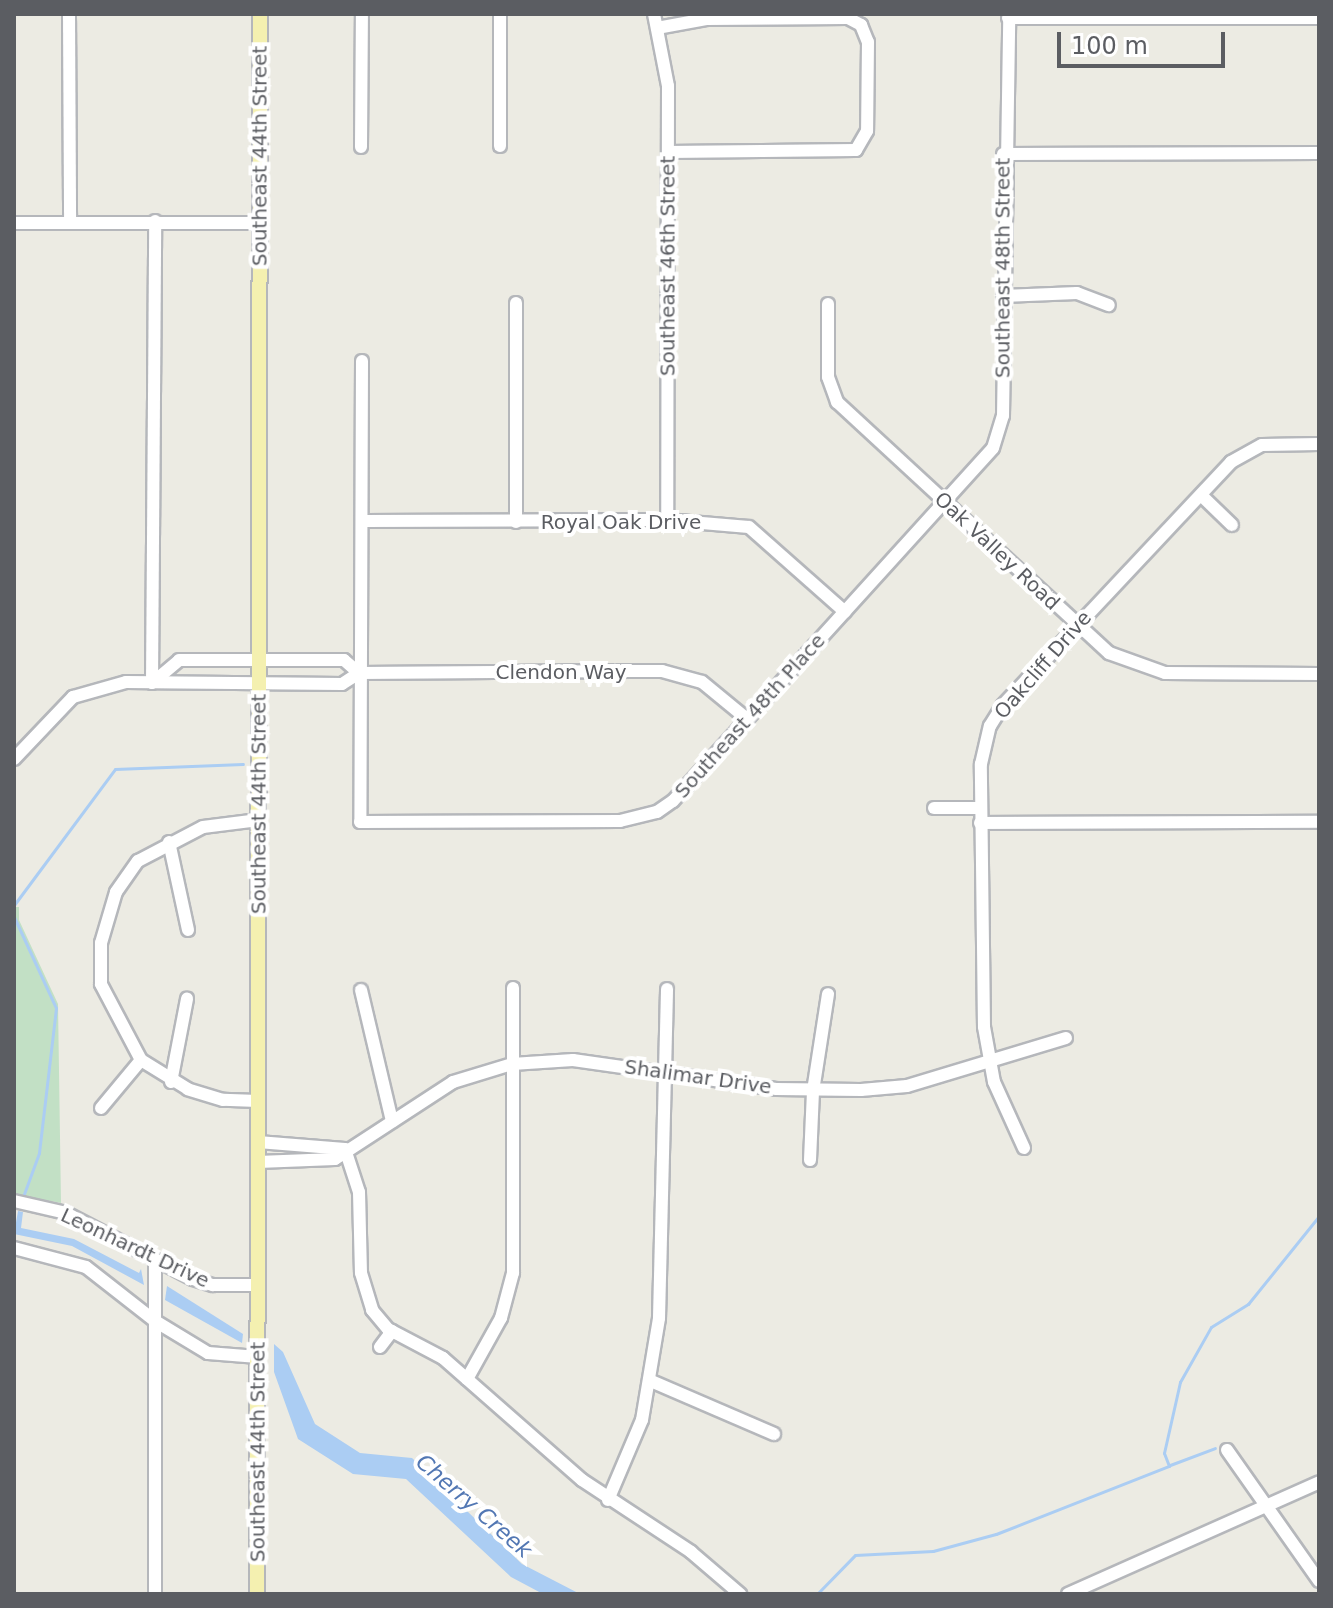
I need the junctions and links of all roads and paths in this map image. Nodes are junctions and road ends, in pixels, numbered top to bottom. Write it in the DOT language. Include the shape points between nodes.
graph roads {
  1 [pos="69,14"];
  2 [pos="260,14"];
  3 [pos="362,14"];
  4 [pos="500,14"];
  5 [pos="654,14"];
  6 [pos="1008,16"];
  7 [pos="1319,18"];
  8 [pos="657,28"];
  9 [pos="500,146"];
  10 [pos="361,147"];
  11 [pos="668,152"];
  12 [pos="1319,153"];
  13 [pos="1003,154"];
  14 [pos="70,221"];
  15 [pos="155,221"];
  16 [pos="14,223"];
  17 [pos="260,223"];
  18 [pos="1003,296"];
  19 [pos="516,303"];
  20 [pos="828,304"];
  21 [pos="1109,305"];
  22 [pos="362,361"];
  23 [pos="1319,444"];
  24 [pos="1201,495"];
  25 [pos="946,504"];
  26 [pos="667,520"];
  27 [pos="364,521"];
  28 [pos="516,522"];
  29 [pos="1232,525"];
  30 [pos="845,612"];
  31 [pos="1077,626"];
  32 [pos="205,661"];
  33 [pos="259,661"];
  34 [pos="359,673"];
  35 [pos="1319,674"];
  36 [pos="152,683"];
  37 [pos="205,685"];
  38 [pos="259,685"];
  39 [pos="747,719"];
  40 [pos="16,750"];
  41 [pos="934,808"];
  42 [pos="980,808"];
  43 [pos="259,820"];
  44 [pos="1319,822"];
  45 [pos="980,823"];
  46 [pos="169,842"];
  47 [pos="188,930"];
  48 [pos="513,988"];
  49 [pos="667,989"];
  50 [pos="361,990"];
  51 [pos="828,994"];
  52 [pos="187,999"];
  53 [pos="1066,1038"];
  54 [pos="141,1060"];
  55 [pos="989,1063"];
  56 [pos="512,1064"];
  57 [pos="662,1070"];
  58 [pos="171,1082"];
  59 [pos="813,1091"];
  60 [pos="258,1101"];
  61 [pos="101,1108"];
  62 [pos="392,1121"];
  63 [pos="258,1142"];
  64 [pos="1024,1148"];
  65 [pos="345,1149"];
  66 [pos="810,1160"];
  67 [pos="258,1162"];
  68 [pos="20,1202"];
  69 [pos="15,1252"];
  70 [pos="155,1260"];
  71 [pos="258,1285"];
  72 [pos="155,1321"];
  73 [pos="392,1331"];
  74 [pos="380,1347"];
  75 [pos="258,1357"];
  76 [pos="467,1379"];
  77 [pos="651,1381"];
  78 [pos="774,1434"];
  79 [pos="1227,1450"];
  80 [pos="1319,1482"];
  81 [pos="608,1500"];
  82 [pos="1266,1505"];
  83 [pos="1319,1581"];
  84 [pos="155,1594"];
  85 [pos="257,1594"];
  86 [pos="740,1594"];
  87 [pos="1068,1594"];
  1 -- 14 [label="street"];
  2 -- 17 [label="main road, Southeast 44th Street"];
  3 -- 10 [label="street"];
  4 -- 9 [label="street"];
  5 -- 8 [label="street, Southeast 46th Street"];
  6 -- 7 [label="street"];
  6 -- 13 [label="street, Southeast 48th Street"];
  8 -- 11 [label="street, Southeast 46th Street" via="668,86"];
  8 -- 11 [label="street" via="706,19 855,21 868,42 867,131 856,150"];
  11 -- 26 [label="street, Southeast 46th Street"];
  12 -- 13 [label="street"];
  13 -- 18 [label="street, Southeast 48th Street"];
  14 -- 15 [label="street"];
  14 -- 16 [label="street"];
  15 -- 17 [label="street"];
  15 -- 36 [label="street"];
  17 -- 33 [label="main road, Southeast 44th Street"];
  18 -- 21 [label="street" via="1077,293"];
  18 -- 25 [label="street, Southeast 48th Street" via="1000,429 987,458"];
  19 -- 28 [label="street"];
  20 -- 25 [label="street, Oak Valley Road" via="828,377 837,402"];
  22 -- 27 [label="street"];
  23 -- 24 [label="street, Oakcliff Drive" via="1252,448"];
  24 -- 29 [label="street"];
  24 -- 31 [label="street, Oakcliff Drive"];
  25 -- 30 [label="street, Southeast 48th Place"];
  25 -- 31 [label="street, Oak Valley Road"];
  26 -- 28 [label="street, Royal Oak Drive"];
  26 -- 30 [label="street, Royal Oak Drive" via="749,527"];
  27 -- 28 [label="street, Royal Oak Drive"];
  27 -- 34 [label="street"];
  30 -- 39 [label="street, Southeast 48th Place"];
  31 -- 35 [label="street, Oak Valley Road" via="1109,653 1151,671"];
  31 -- 42 [label="street, Oakcliff Drive" via="990,726 981,764"];
  32 -- 33 [label="street, Clendon Way"];
  32 -- 36 [label="street, Clendon Way" via="179,660"];
  32 -- 37 [label="street"];
  33 -- 34 [label="street, Clendon Way" via="344,660"];
  33 -- 38 [label="main road, Southeast 44th Street"];
  34 -- 38 [label="street, Clendon Way" via="342,684"];
  34 -- 39 [label="street, Clendon Way" via="680,672 702,682"];
  34 -- 39 [label="street, Southeast 48th Place" via="360,822 641,819 673,801"];
  36 -- 37 [label="street, Clendon Way"];
  36 -- 40 [label="street, Clendon Way" via="105,685 73,697"];
  37 -- 38 [label="street, Clendon Way"];
  38 -- 43 [label="main road, Southeast 44th Street"];
  41 -- 42 [label="street"];
  42 -- 45 [label="street, Oakcliff Drive"];
  43 -- 46 [label="street" via="203,827"];
  43 -- 60 [label="main road, Southeast 44th Street"];
  44 -- 45 [label="street"];
  45 -- 55 [label="street, Oakcliff Drive" via="982,995"];
  46 -- 47 [label="street"];
  46 -- 54 [label="street" via="138,861 125,878 101,943 101,984"];
  48 -- 56 [label="street"];
  49 -- 57 [label="street"];
  50 -- 62 [label="street"];
  51 -- 59 [label="street"];
  52 -- 58 [label="street"];
  53 -- 55 [label="street, Shalimar Drive"];
  54 -- 58 [label="street"];
  54 -- 61 [label="street"];
  55 -- 59 [label="street, Shalimar Drive" via="907,1086"];
  55 -- 64 [label="street, Oakcliff Drive" via="1004,1111"];
  56 -- 57 [label="street, Shalimar Drive" via="573,1060"];
  56 -- 62 [label="street, Shalimar Drive" via="453,1082"];
  56 -- 76 [label="street" via="513,1273 501,1318"];
  57 -- 59 [label="street, Shalimar Drive"];
  57 -- 77 [label="street" via="663,1254"];
  58 -- 60 [label="street" via="223,1100"];
  59 -- 66 [label="street"];
  60 -- 63 [label="main road, Southeast 44th Street"];
  62 -- 65 [label="street, Shalimar Drive"];
  63 -- 65 [label="street"];
  63 -- 67 [label="main road, Southeast 44th Street"];
  65 -- 67 [label="street, Shalimar Drive" via="335,1159 318,1162"];
  65 -- 73 [label="street" via="359,1192 361,1273 372,1310"];
  67 -- 71 [label="main road, Southeast 44th Street"];
  68 -- 70 [label="street, Leonhardt Drive" via="66,1213"];
  69 -- 72 [label="street, Leonhardt Drive" via="86,1267"];
  70 -- 71 [label="street, Leonhardt Drive" via="213,1285"];
  70 -- 72 [label="street"];
  71 -- 75 [label="main road, Southeast 44th Street"];
  72 -- 75 [label="street, Leonhardt Drive" via="208,1353"];
  72 -- 84 [label="street"];
  73 -- 74 [label="street"];
  73 -- 76 [label="street" via="443,1358"];
  75 -- 85 [label="main road, Southeast 44th Street"];
  76 -- 81 [label="street"];
  77 -- 78 [label="street"];
  77 -- 81 [label="street" via="642,1420"];
  79 -- 82 [label="street"];
  80 -- 82 [label="street"];
  81 -- 86 [label="street" via="691,1552"];
  82 -- 83 [label="street"];
  82 -- 87 [label="street"];
}
